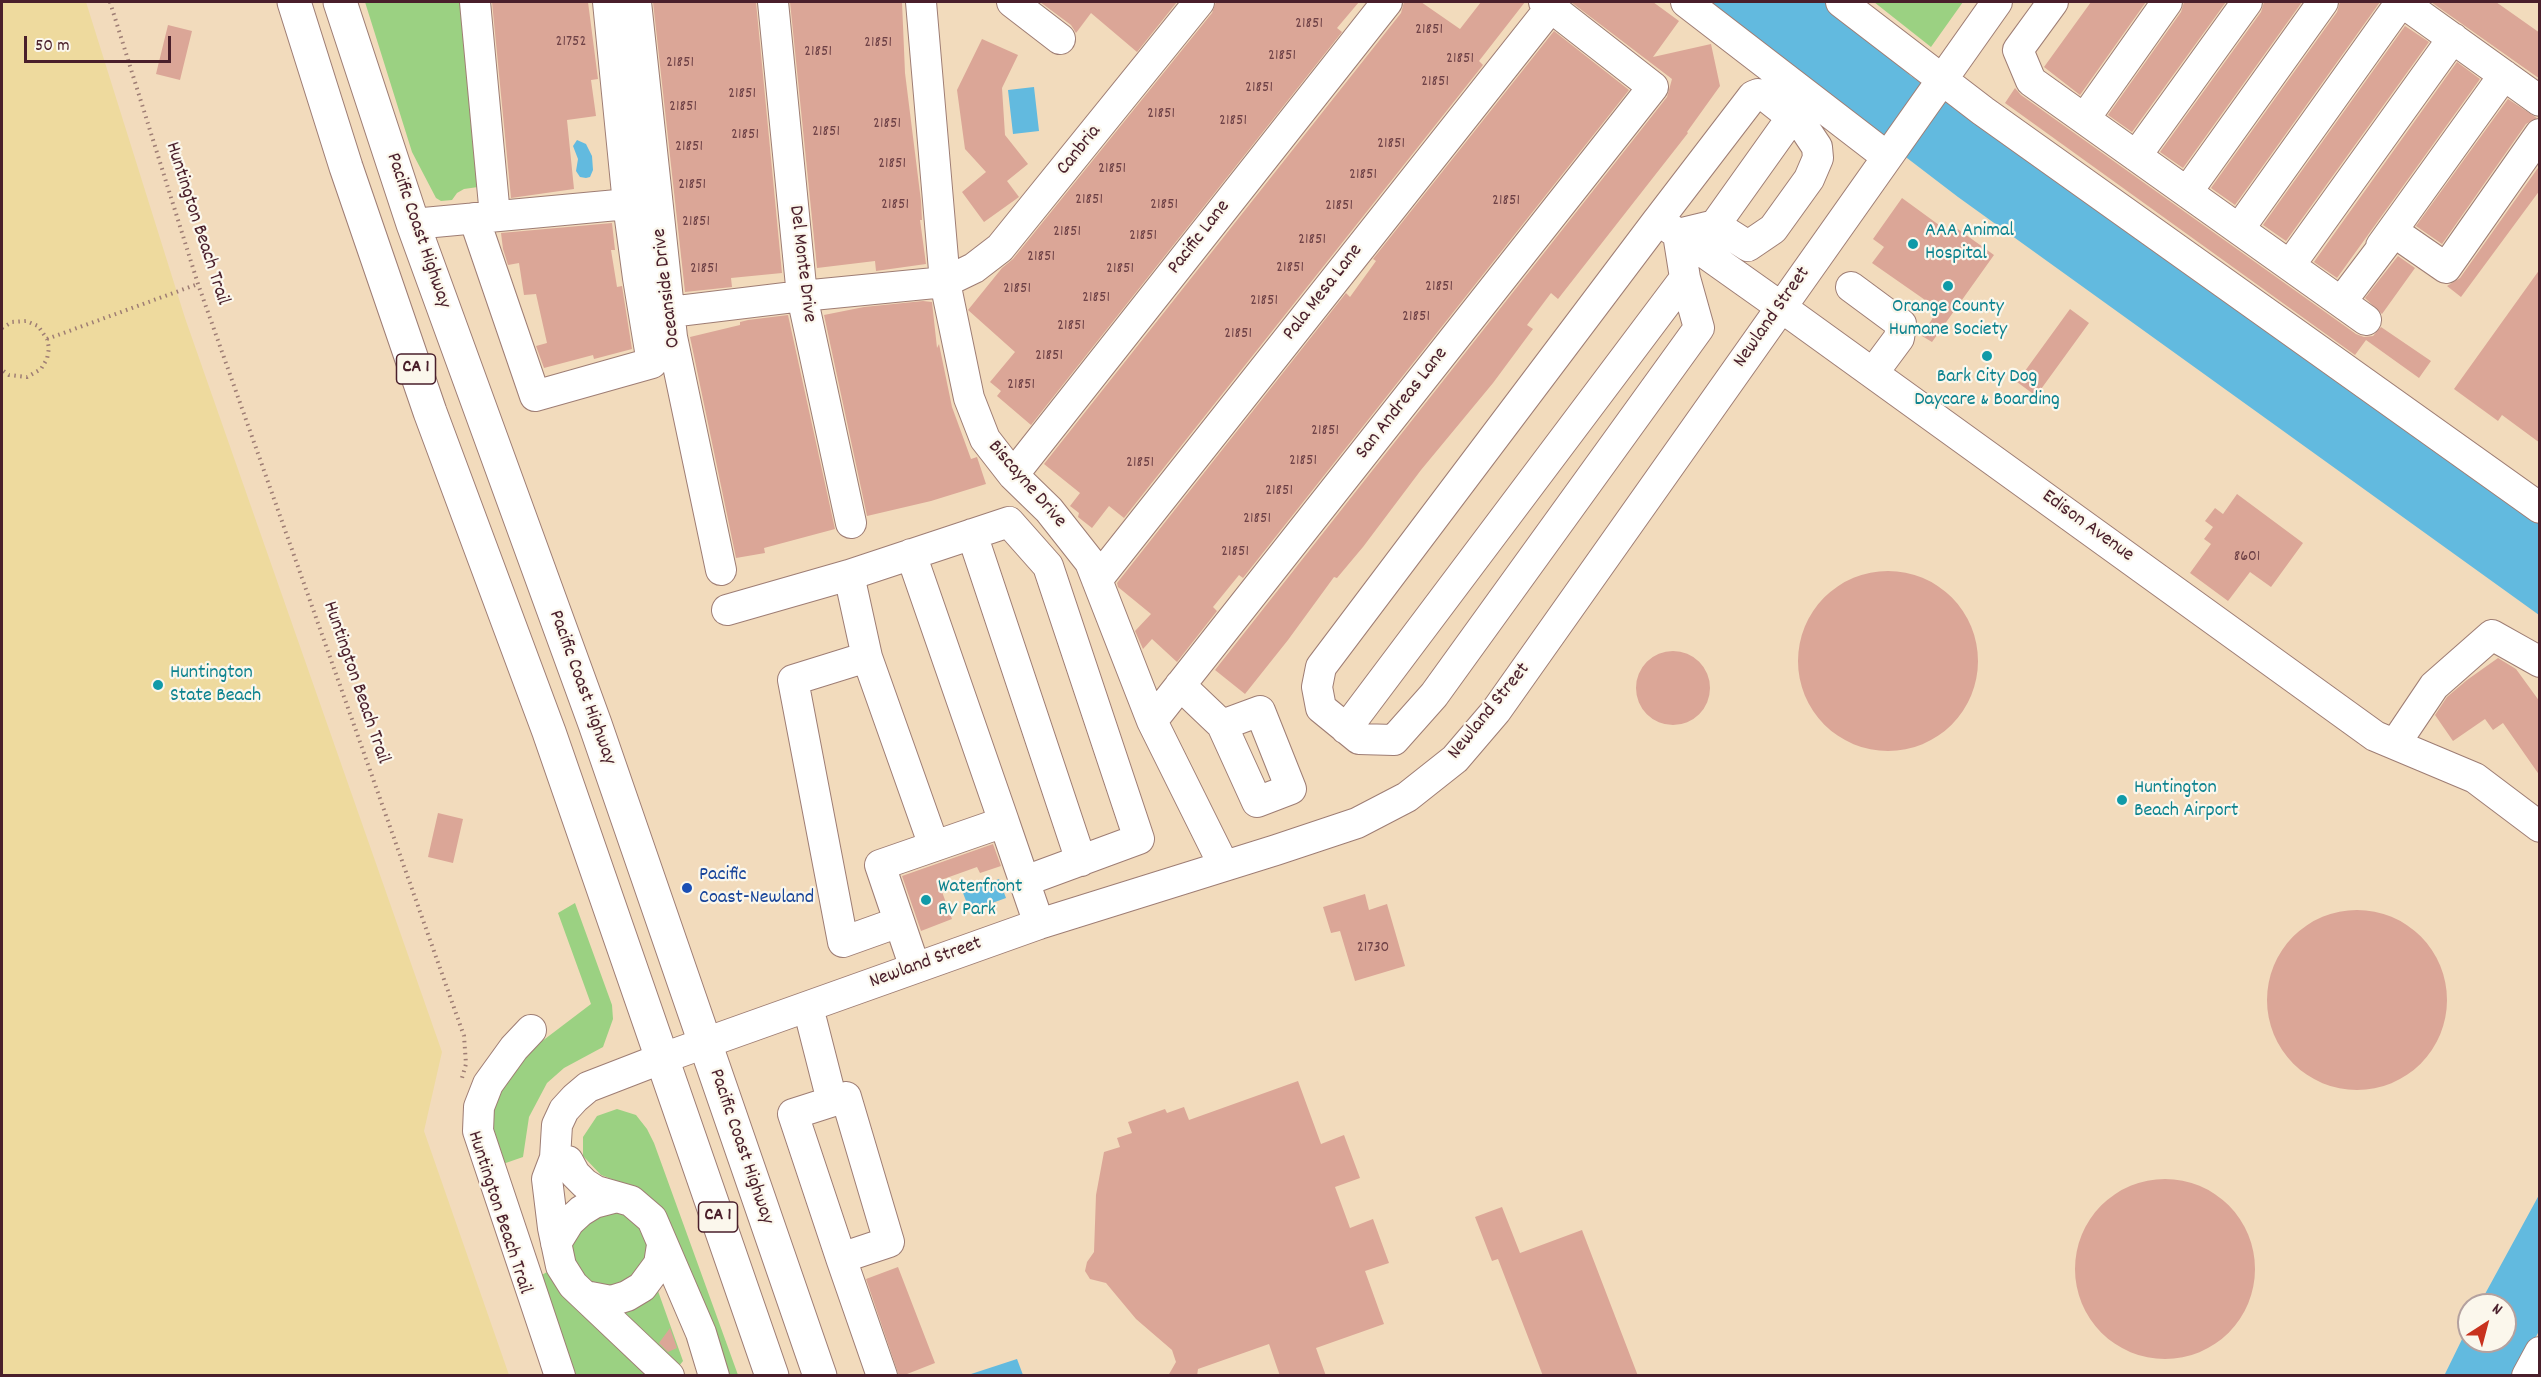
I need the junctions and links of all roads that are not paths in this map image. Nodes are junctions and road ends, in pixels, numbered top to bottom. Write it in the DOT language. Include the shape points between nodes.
graph roads {
  1 [pos="294,2"];
  2 [pos="340,2"];
  3 [pos="475,2"];
  4 [pos="608,2"];
  5 [pos="636,2"];
  6 [pos="773,2"];
  7 [pos="921,2"];
  8 [pos="1199,2"];
  9 [pos="1387,2"];
  10 [pos="1686,2"];
  11 [pos="1841,2"];
  12 [pos="1997,2"];
  13 [pos="2053,2"];
  14 [pos="2167,2"];
  15 [pos="2247,2"];
  16 [pos="2323,2"];
  17 [pos="2401,2"];
  18 [pos="1018,3"];
  19 [pos="1548,4"];
  20 [pos="2453,38"];
  21 [pos="1060,39"];
  22 [pos="2504,75"];
  23 [pos="1937,84"];
  24 [pos="2540,101"];
  25 [pos="1792,117"];
  26 [pos="2085,118"];
  27 [pos="2540,134"];
  28 [pos="1889,152"];
  29 [pos="2136,156"];
  30 [pos="2187,192"];
  31 [pos="628,204"];
  32 [pos="485,217"];
  33 [pos="413,224"];
  34 [pos="1715,225"];
  35 [pos="1668,227"];
  36 [pos="2239,229"];
  37 [pos="2290,266"];
  38 [pos="1685,278"];
  39 [pos="945,282"];
  40 [pos="1851,287"];
  41 [pos="802,296"];
  42 [pos="2341,302"];
  43 [pos="1781,307"];
  44 [pos="670,312"];
  45 [pos="2367,320"];
  46 [pos="1873,373"];
  47 [pos="1013,475"];
  48 [pos="2540,508"];
  49 [pos="851,523"];
  50 [pos="972,534"];
  51 [pos="911,554"];
  52 [pos="722,570"];
  53 [pos="849,575"];
  54 [pos="1097,580"];
  55 [pos="727,610"];
  56 [pos="867,657"];
  57 [pos="2540,662"];
  58 [pos="1180,685"];
  59 [pos="1152,721"];
  60 [pos="1222,724"];
  61 [pos="1346,729"];
  62 [pos="2395,744"];
  63 [pos="1004,822"];
  64 [pos="2540,827"];
  65 [pos="934,846"];
  66 [pos="1081,861"];
  67 [pos="1224,866"];
  68 [pos="1024,881"];
  69 [pos="899,922"];
  70 [pos="1039,924"];
  71 [pos="915,968"];
  72 [pos="808,1007"];
  73 [pos="531,1030"];
  74 [pos="704,1044"];
  75 [pos="663,1058"];
  76 [pos="832,1101"];
  77 [pos="555,1158"];
  78 [pos="617,1197"];
  79 [pos="556,1243"];
  80 [pos="661,1255"];
  81 [pos="841,1258"];
  82 [pos="585,1296"];
  83 [pos="2540,1352"];
  84 [pos="560,1376"];
  85 [pos="669,1376"];
  86 [pos="695,1376"];
  87 [pos="714,1376"];
  88 [pos="772,1376"];
  89 [pos="820,1376"];
  90 [pos="882,1376"];
  91 [pos="2527,1376"];
  1 -- 75 [label="highway, CA 1" via="427,401 537,698"];
  2 -- 33 [label="highway, Pacific Coast Highway / CA 1"];
  3 -- 32 [label="street"];
  4 -- 31 [label="street"];
  5 -- 44 [label="street, Oceanside Drive"];
  6 -- 41 [label="street, Del Monte Drive"];
  7 -- 39 [label="street, Biscayne Drive"];
  8 -- 39 [label="street, Canbria" via="1000,248 975,268"];
  9 -- 47 [label="street, Pacific Lane"];
  10 -- 28 [label="street"];
  11 -- 23 [label="street"];
  12 -- 23 [label="street, Newland Street"];
  13 -- 26 [label="street" via="2018,50 2031,81"];
  14 -- 26 [label="street"];
  15 -- 29 [label="street"];
  16 -- 30 [label="street"];
  17 -- 20 [label="street"];
  17 -- 36 [label="street"];
  18 -- 21 [label="street"];
  19 -- 54 [label="street, Pala Mesa Lane"];
  19 -- 58 [label="street, San Andreas Lane" via="1653,87"];
  20 -- 22 [label="street"];
  20 -- 37 [label="street"];
  22 -- 24 [label="street"];
  22 -- 42 [label="street"];
  23 -- 28 [label="street, Newland Street"];
  23 -- 48 [label="street"];
  25 -- 34 [label="street"];
  25 -- 34 [label="street" via="1817,147 1818,158 1809,179 1773,229 1748,246"];
  25 -- 35 [label="street" via="1765,96 1753,96"];
  26 -- 29 [label="street"];
  27 -- 42 [label="street" via="2446,268 2394,232"];
  28 -- 43 [label="street, Newland Street"];
  29 -- 30 [label="street"];
  30 -- 36 [label="street"];
  31 -- 32 [label="street"];
  31 -- 32 [label="street" via="652,363 535,396"];
  32 -- 33 [label="street"];
  33 -- 74 [label="highway, Pacific Coast Highway / CA 1" via="595,724"];
  34 -- 35 [label="street"];
  35 -- 38 [label="street"];
  35 -- 43 [label="street, Edison Avenue"];
  35 -- 61 [label="street" via="1321,667 1317,687 1321,708"];
  36 -- 37 [label="street"];
  37 -- 42 [label="street"];
  38 -- 61 [label="street"];
  38 -- 61 [label="street" via="1699,328 1434,695 1394,740 1359,739"];
  39 -- 41 [label="street, Canbria"];
  39 -- 47 [label="street, Biscayne Drive" via="969,398 985,439"];
  40 -- 46 [label="street" via="1901,324 1899,338"];
  41 -- 44 [label="street, Canbria"];
  41 -- 49 [label="street, Del Monte Drive"];
  42 -- 45 [label="street"];
  43 -- 46 [label="street, Edison Avenue"];
  43 -- 67 [label="street, Newland Street" via="1496,711 1455,759 1407,797 1357,823"];
  44 -- 52 [label="street, Oceanside Drive"];
  46 -- 62 [label="street, Edison Avenue" via="2375,736"];
  47 -- 54 [label="street, Biscayne Drive" via="1078,545"];
  50 -- 51 [label="street"];
  50 -- 66 [label="street"];
  50 -- 66 [label="street" via="1009,522 1048,566 1139,839"];
  51 -- 53 [label="street"];
  51 -- 63 [label="street"];
  53 -- 55 [label="street"];
  53 -- 56 [label="street"];
  54 -- 59 [label="street, Biscayne Drive"];
  56 -- 65 [label="street"];
  56 -- 69 [label="street" via="794,680 843,942"];
  57 -- 62 [label="street" via="2492,635 2434,686"];
  58 -- 59 [label="street, San Andreas Lane"];
  58 -- 60 [label="street"];
  59 -- 67 [label="street, Biscayne Drive"];
  62 -- 64 [label="street, Edison Avenue" via="2475,778"];
  63 -- 65 [label="street"];
  63 -- 68 [label="street"];
  65 -- 69 [label="street" via="880,865"];
  66 -- 68 [label="street"];
  67 -- 70 [label="street, Newland Street"];
  68 -- 70 [label="street"];
  69 -- 71 [label="street"];
  70 -- 71 [label="street, Newland Street"];
  71 -- 72 [label="street, Newland Street"];
  72 -- 74 [label="street, Newland Street"];
  72 -- 76 [label="street"];
  73 -- 84 [label="street" via="488,1084 479,1107 478,1131"];
  74 -- 75 [label="street, Newland Street"];
  74 -- 89 [label="highway, Pacific Coast Highway / CA 1"];
  75 -- 77 [label="street, Newland Street" via="588,1087 575,1098 556,1125"];
  75 -- 88 [label="highway, CA 1"];
  76 -- 81 [label="street" via="793,1114"];
  76 -- 81 [label="street" via="846,1097 889,1242"];
  77 -- 78 [label="street" via="568,1161 575,1174 596,1191"];
  77 -- 79 [label="street, Newland Street" via="547,1179"];
  78 -- 79 [label="street" via="581,1211"];
  78 -- 80 [label="street" via="631,1201 652,1219"];
  79 -- 82 [label="street" via="561,1266"];
  80 -- 82 [label="street" via="642,1287 627,1296 611,1301"];
  80 -- 86 [label="street"];
  80 -- 87 [label="street" via="701,1333"];
  81 -- 90 [label="street"];
  82 -- 85 [label="street"];
  83 -- 91 [label="street"];
}
